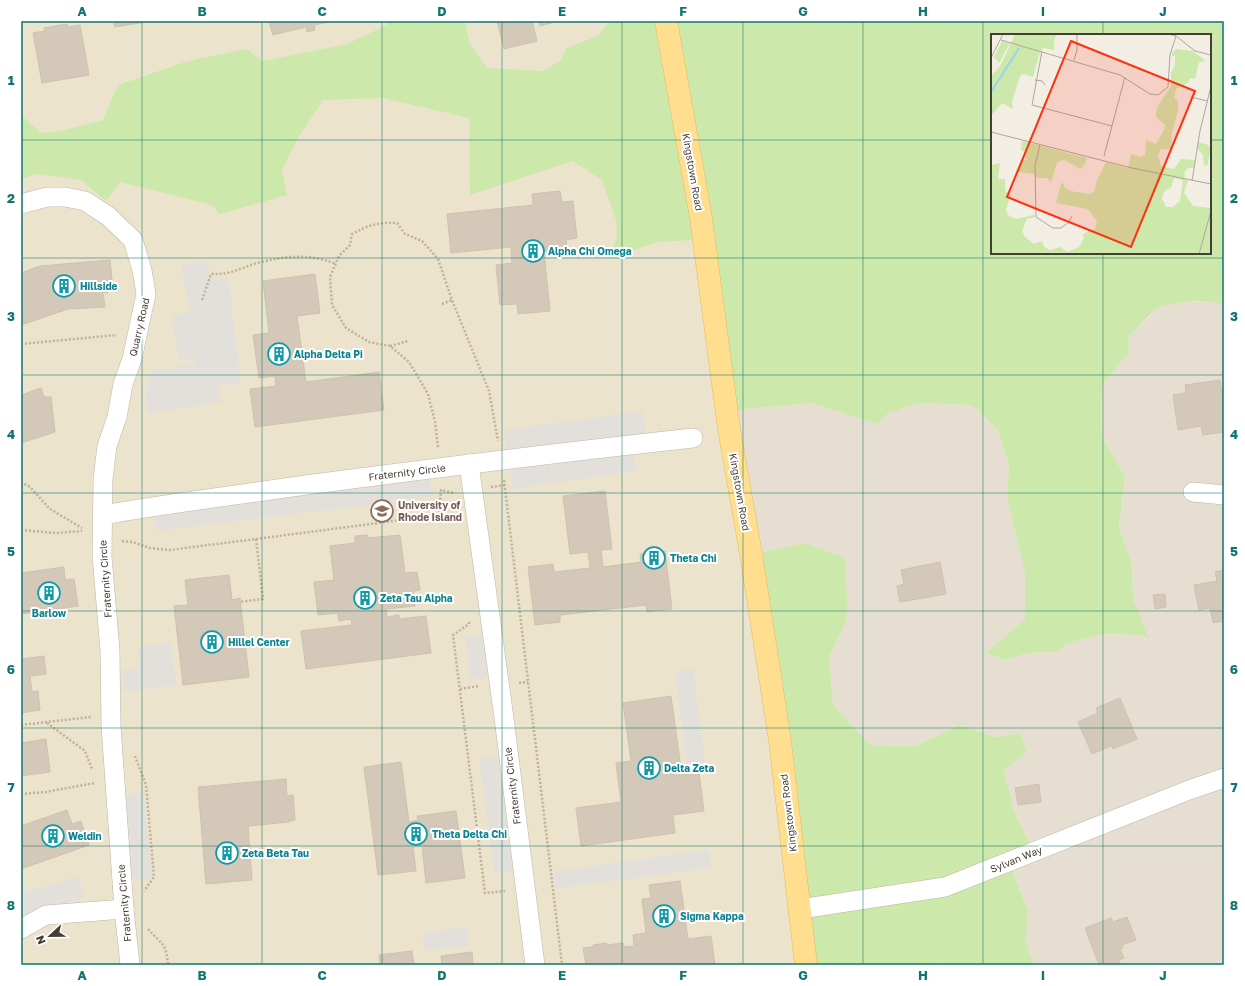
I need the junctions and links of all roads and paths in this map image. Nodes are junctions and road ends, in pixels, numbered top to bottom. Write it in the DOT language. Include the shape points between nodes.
graph roads {
  1 [pos="666,21"];
  2 [pos="21,204"];
  3 [pos="336,264"];
  4 [pos="202,300"];
  5 [pos="452,300"];
  6 [pos="442,304"];
  7 [pos="118,335"];
  8 [pos="408,341"];
  9 [pos="21,344"];
  10 [pos="390,346"];
  11 [pos="693,438"];
  12 [pos="499,447"];
  13 [pos="438,449"];
  14 [pos="469,464"];
  15 [pos="504,478"];
  16 [pos="21,482"];
  17 [pos="505,484"];
  18 [pos="487,488"];
  19 [pos="1193,492"];
  20 [pos="1224,494"];
  21 [pos="457,495"];
  22 [pos="103,515"];
  23 [pos="21,530"];
  24 [pos="256,539"];
  25 [pos="116,540"];
  26 [pos="123,541"];
  27 [pos="124,549"];
  28 [pos="240,602"];
  29 [pos="471,618"];
  30 [pos="481,686"];
  31 [pos="460,689"];
  32 [pos="92,717"];
  33 [pos="47,723"];
  34 [pos="22,726"];
  35 [pos="134,750"];
  36 [pos="93,770"];
  37 [pos="96,776"];
  38 [pos="1224,778"];
  39 [pos="95,783"];
  40 [pos="95,790"];
  41 [pos="21,794"];
  42 [pos="143,892"];
  43 [pos="508,897"];
  44 [pos="124,909"];
  45 [pos="800,909"];
  46 [pos="146,924"];
  47 [pos="21,929"];
  48 [pos="130,965"];
  49 [pos="168,965"];
  50 [pos="535,965"];
  51 [pos="562,965"];
  52 [pos="806,965"];
  1 -- 45 [label="main road, Kingstown Road" via="701,218 729,429 780,741"];
  2 -- 22 [label="street, Quarry Road" via="47,197 85,201 108,216 133,240 142,270 146,294 132,359 107,446 103,479"];
  3 -- 4 [label="path" via="305,256 257,263 227,273 212,274"];
  3 -- 5 [label="path" via="350,245 352,234 369,225 398,223 405,234 422,241 438,259"];
  3 -- 10 [label="path" via="330,277 332,305 346,328 369,342"];
  5 -- 6 [label="path"];
  5 -- 12 [label="path" via="489,391"];
  7 -- 9 [label="path"];
  8 -- 10 [label="path"];
  10 -- 13 [label="path" via="409,362 428,394"];
  11 -- 14 [label="street, Fraternity Circle"];
  14 -- 22 [label="street, Fraternity Circle"];
  14 -- 50 [label="street, Fraternity Circle" via="503,705"];
  15 -- 17 [label="path"];
  16 -- 23 [label="path" via="30,487 50,509 86,530 56,533"];
  17 -- 18 [label="path"];
  17 -- 51 [label="path"];
  19 -- 20 [label="street"];
  21 -- 24 [label="path" via="441,490 439,515"];
  22 -- 44 [label="street, Fraternity Circle" via="102,556 110,651 111,726"];
  24 -- 26 [label="path" via="170,550"];
  24 -- 28 [label="path" via="263,599"];
  25 -- 26 [label="path"];
  26 -- 27 [label="path"];
  29 -- 31 [label="path" via="469,624 453,636"];
  30 -- 31 [label="path"];
  31 -- 43 [label="path" via="485,893 507,891"];
  32 -- 33 [label="path"];
  33 -- 34 [label="path"];
  33 -- 36 [label="path" via="84,751"];
  35 -- 42 [label="path" via="146,785 154,877"];
  37 -- 39 [label="path"];
  38 -- 45 [label="street, Sylvan Way" via="945,887"];
  39 -- 40 [label="path"];
  39 -- 41 [label="path"];
  44 -- 47 [label="street" via="46,915"];
  44 -- 48 [label="street, Fraternity Circle"];
  45 -- 52 [label="main road, Kingstown Road"];
  46 -- 49 [label="path" via="167,951"];
}
